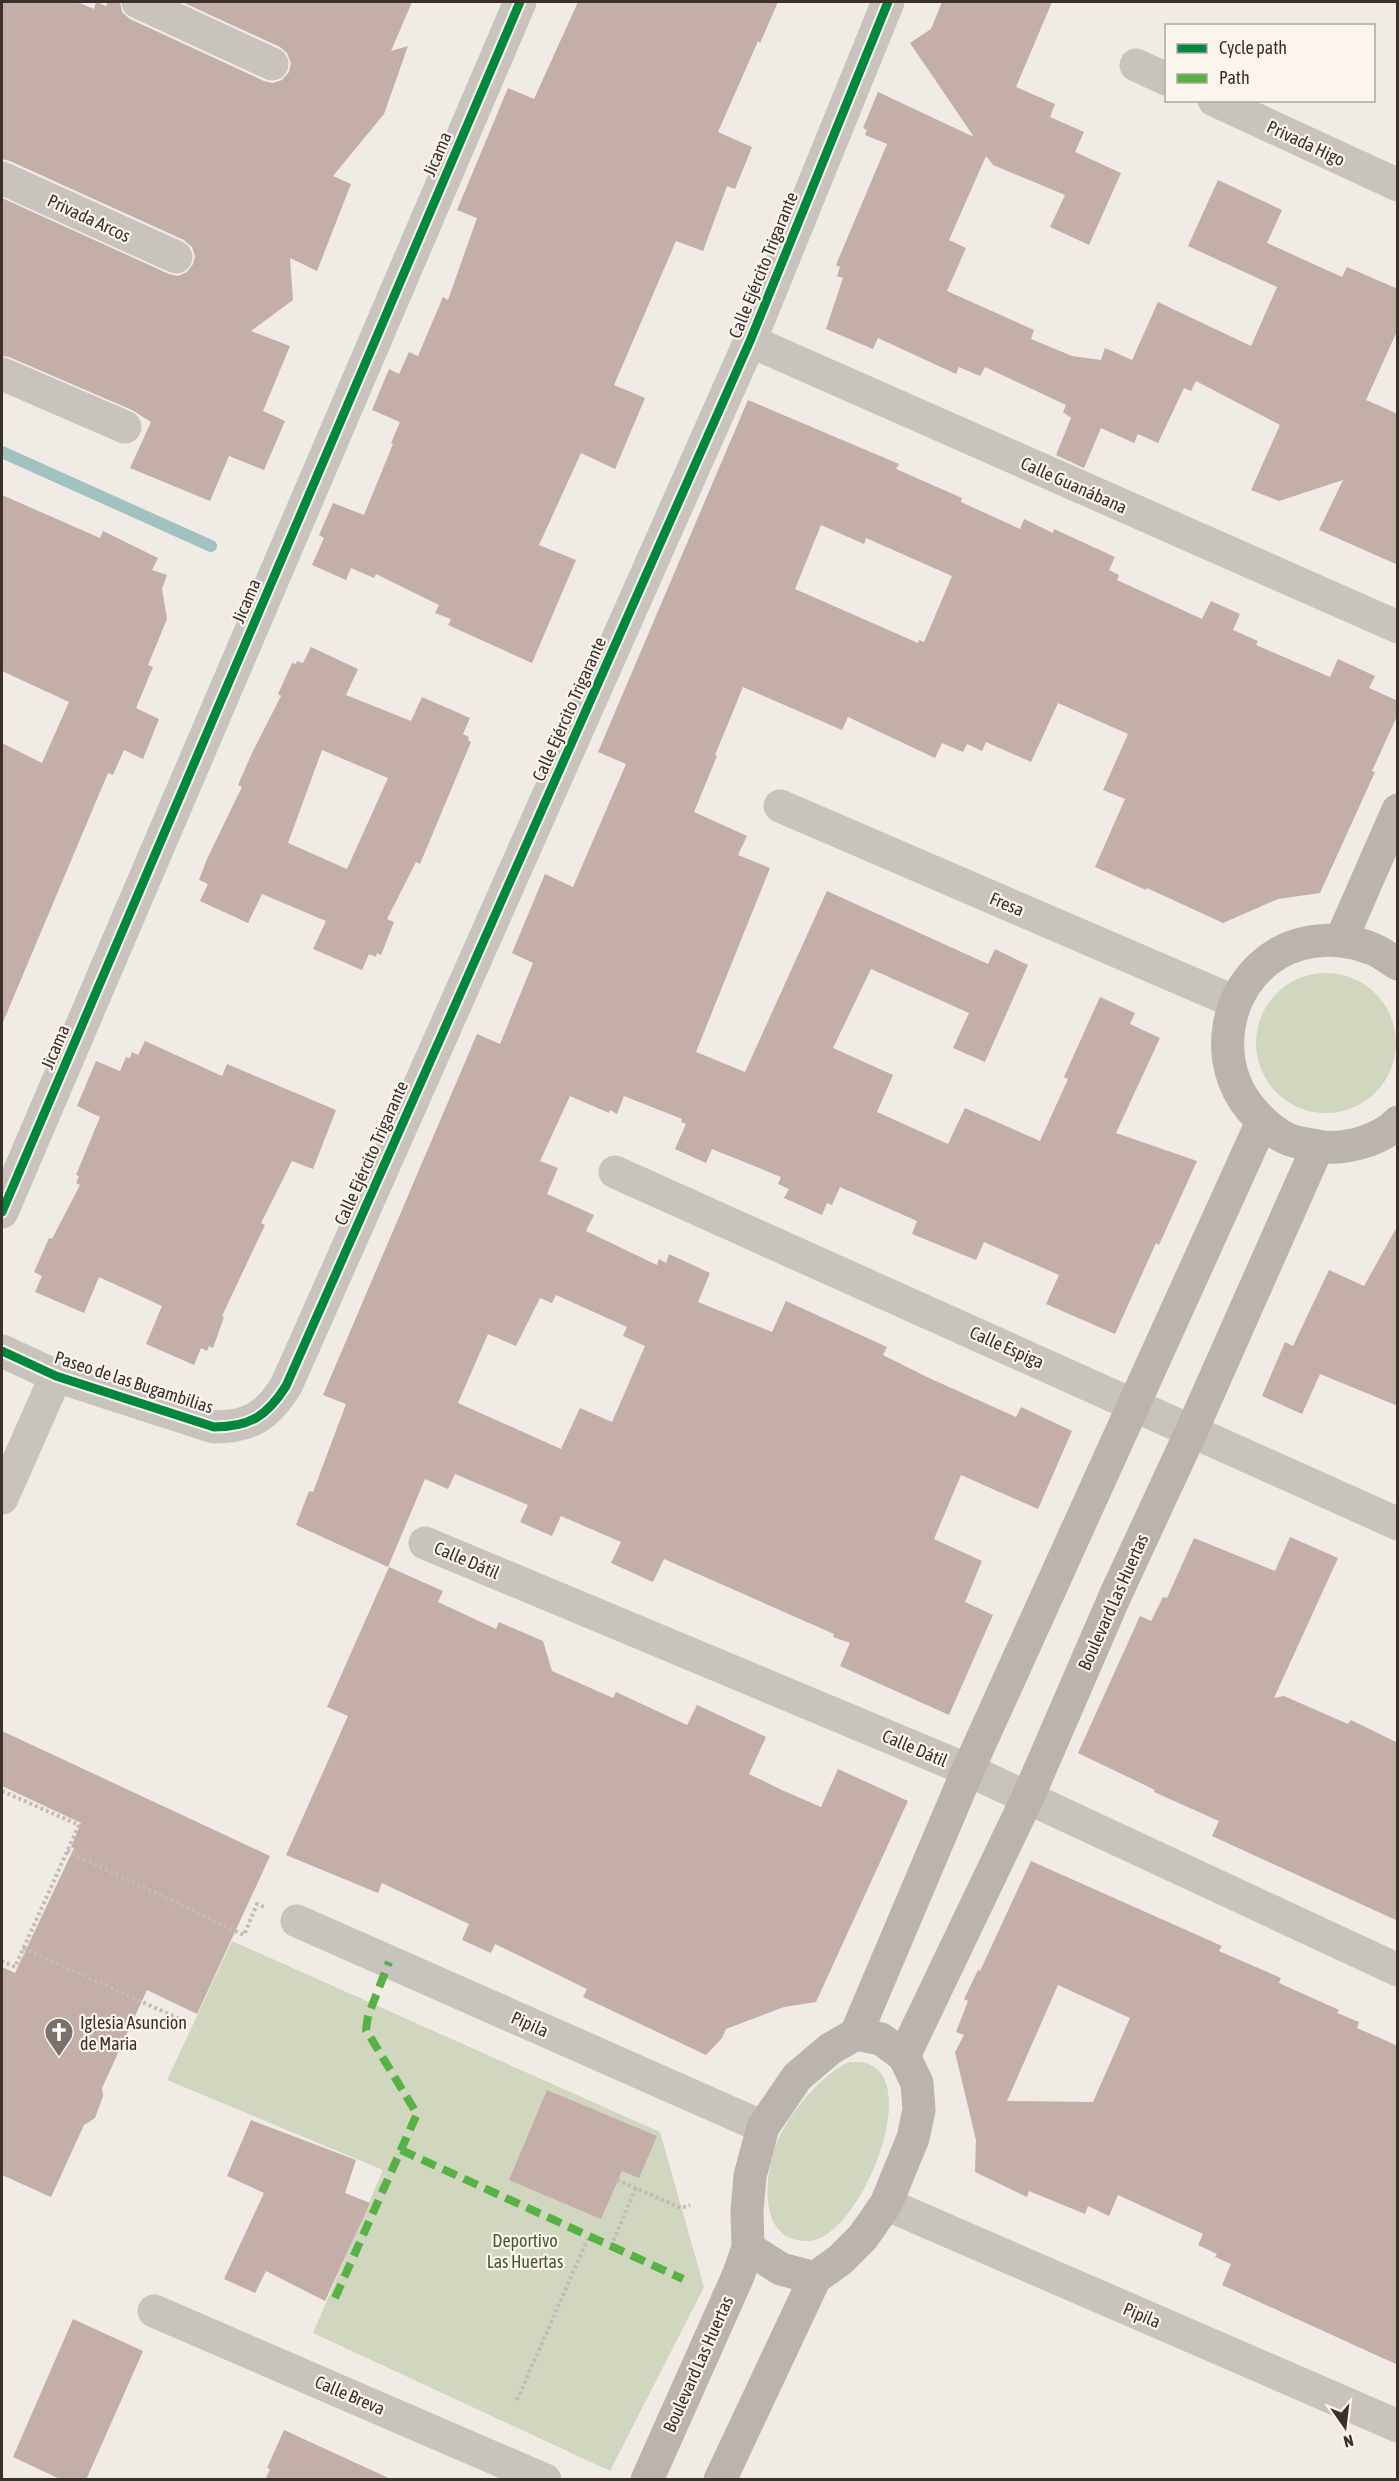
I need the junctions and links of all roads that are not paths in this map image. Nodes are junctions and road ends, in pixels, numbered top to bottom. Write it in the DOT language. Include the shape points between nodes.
graph roads {
  1 [pos="138,2"];
  2 [pos="520,2"];
  3 [pos="888,2"];
  4 [pos="272,64"];
  5 [pos="1136,65"];
  6 [pos="1165,78"];
  7 [pos="1218,102"];
  8 [pos="2,178"];
  9 [pos="1398,185"];
  10 [pos="176,257"];
  11 [pos="750,341"];
  12 [pos="2,374"];
  13 [pos="125,427"];
  14 [pos="1398,627"];
  15 [pos="780,806"];
  16 [pos="1398,810"];
  17 [pos="1341,940"];
  18 [pos="1398,964"];
  19 [pos="1234,1002"];
  20 [pos="1262,1122"];
  21 [pos="1398,1122"];
  22 [pos="1318,1146"];
  23 [pos="615,1172"];
  24 [pos="2,1212"];
  25 [pos="2,1351"];
  26 [pos="56,1376"];
  27 [pos="1134,1403"];
  28 [pos="257,1418"];
  29 [pos="1192,1430"];
  30 [pos="2,1498"];
  31 [pos="1398,1524"];
  32 [pos="425,1543"];
  33 [pos="968,1770"];
  34 [pos="1028,1797"];
  35 [pos="297,1921"];
  36 [pos="1398,1970"];
  37 [pos="856,2034"];
  38 [pos="904,2056"];
  39 [pos="763,2127"];
  40 [pos="886,2204"];
  41 [pos="748,2248"];
  42 [pos="815,2278"];
  43 [pos="154,2311"];
  44 [pos="1398,2426"];
  45 [pos="545,2480"];
  46 [pos="647,2480"];
  47 [pos="720,2480"];
  1 -- 4 [label="street"];
  2 -- 24 [label="street, Jicama"];
  3 -- 11 [label="street, Calle Ejército Trigarante"];
  5 -- 6 [label="street"];
  7 -- 9 [label="street, Privada Higo"];
  8 -- 10 [label="street, Privada Arcos"];
  11 -- 14 [label="street, Calle Guanábana"];
  11 -- 28 [label="street, Calle Ejército Trigarante" via="286,1386 275,1403"];
  12 -- 13 [label="street"];
  15 -- 19 [label="street, Fresa"];
  16 -- 17 [label="main road"];
  17 -- 18 [label="main road" via="1372,948"];
  17 -- 19 [label="main road" via="1308,942 1278,954 1252,975"];
  19 -- 20 [label="main road" via="1227,1034 1229,1067 1240,1097"];
  20 -- 22 [label="main road" via="1289,1139"];
  20 -- 27 [label="main road"];
  21 -- 22 [label="main road" via="1360,1143"];
  22 -- 29 [label="main road, Boulevard Las Huertas"];
  23 -- 27 [label="street, Calle Espiga"];
  25 -- 26 [label="street, Paseo de las Bugambilias"];
  26 -- 28 [label="street, Paseo de las Bugambilias" via="214,1427 237,1427"];
  26 -- 30 [label="street"];
  27 -- 29 [label="street, Calle Espiga"];
  27 -- 33 [label="main road"];
  29 -- 31 [label="street, Calle Espiga"];
  29 -- 34 [label="main road, Boulevard Las Huertas"];
  32 -- 33 [label="street, Calle Dátil"];
  33 -- 34 [label="street, Calle Dátil"];
  33 -- 37 [label="main road"];
  34 -- 36 [label="street, Calle Dátil"];
  34 -- 38 [label="main road, Boulevard Las Huertas"];
  35 -- 39 [label="street, Pipila"];
  37 -- 38 [label="main road" via="880,2039"];
  37 -- 39 [label="main road, Boulevard Las Huertas" via="830,2049 797,2077"];
  38 -- 40 [label="main road" via="917,2083 920,2110"];
  39 -- 41 [label="main road, Boulevard Las Huertas" via="750,2176"];
  40 -- 42 [label="main road" via="863,2237"];
  40 -- 44 [label="street, Pipila"];
  41 -- 42 [label="main road" via="781,2269"];
  41 -- 46 [label="main road, Boulevard Las Huertas"];
  42 -- 47 [label="main road"];
  43 -- 45 [label="street, Calle Breva"];
}
